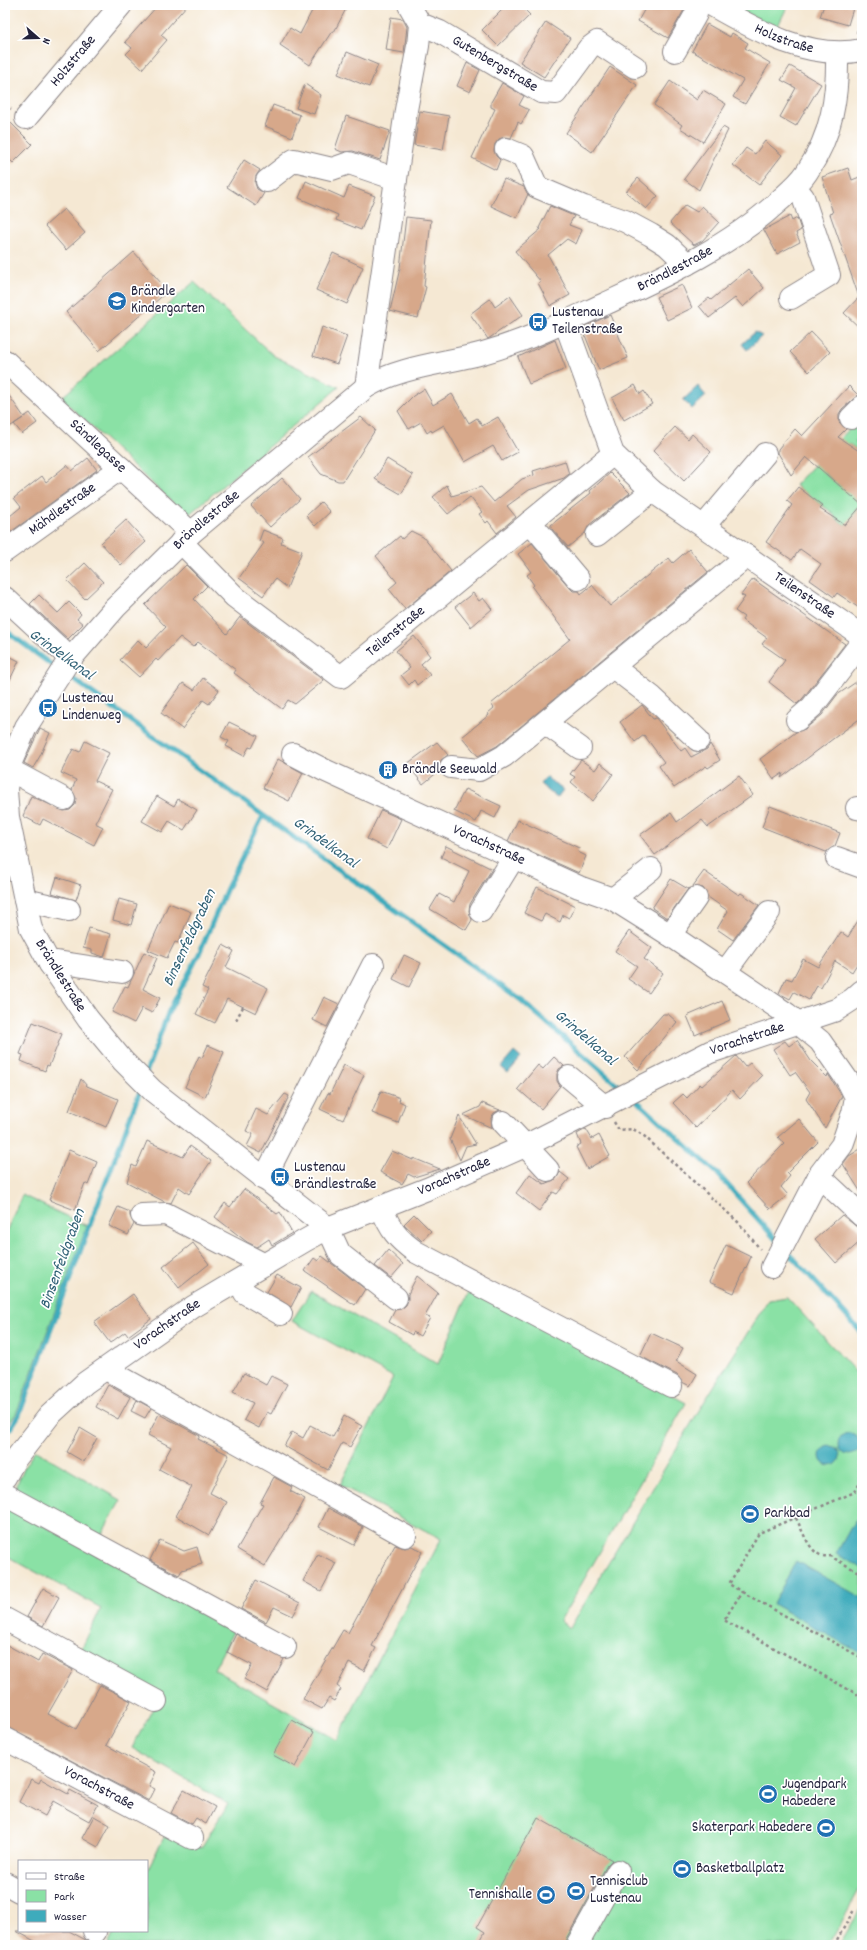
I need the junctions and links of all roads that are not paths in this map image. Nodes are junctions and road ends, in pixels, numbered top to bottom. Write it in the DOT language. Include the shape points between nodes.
graph roads {
  1 [pos="120,5"];
  2 [pos="409,5"];
  3 [pos="697,5"];
  4 [pos="712,5"];
  5 [pos="420,24"];
  6 [pos="858,45"];
  7 [pos="675,52"];
  8 [pos="837,53"];
  9 [pos="635,66"];
  10 [pos="26,118"];
  11 [pos="506,149"];
  12 [pos="396,179"];
  13 [pos="267,180"];
  14 [pos="795,187"];
  15 [pos="687,264"];
  16 [pos="791,298"];
  17 [pos="565,322"];
  18 [pos="5,361"];
  19 [pos="366,387"];
  20 [pos="613,454"];
  21 [pos="766,454"];
  22 [pos="121,468"];
  23 [pos="652,491"];
  24 [pos="530,522"];
  25 [pos="704,526"];
  26 [pos="597,535"];
  27 [pos="186,537"];
  28 [pos="5,551"];
  29 [pos="746,556"];
  30 [pos="578,579"];
  31 [pos="5,598"];
  32 [pos="862,636"];
  33 [pos="862,642"];
  34 [pos="69,661"];
  35 [pos="613,667"];
  36 [pos="797,720"];
  37 [pos="545,723"];
  38 [pos="698,740"];
  39 [pos="580,748"];
  40 [pos="293,754"];
  41 [pos="451,767"];
  42 [pos="6,783"];
  43 [pos="64,799"];
  44 [pos="6,818"];
  45 [pos="514,857"];
  46 [pos="837,858"];
  47 [pos="862,867"];
  48 [pos="651,869"];
  49 [pos="696,898"];
  50 [pos="613,899"];
  51 [pos="24,900"];
  52 [pos="70,910"];
  53 [pos="481,911"];
  54 [pos="768,912"];
  55 [pos="670,935"];
  56 [pos="50,964"];
  57 [pos="373,965"];
  58 [pos="122,972"];
  59 [pos="725,972"];
  60 [pos="862,991"];
  61 [pos="800,1023"];
  62 [pos="569,1077"];
  63 [pos="605,1107"];
  64 [pos="503,1122"];
  65 [pos="525,1146"];
  66 [pos="548,1170"];
  67 [pos="819,1176"];
  68 [pos="264,1179"];
  69 [pos="381,1207"];
  70 [pos="142,1215"];
  71 [pos="862,1216"];
  72 [pos="328,1228"];
  73 [pos="771,1259"];
  74 [pos="265,1265"];
  75 [pos="238,1281"];
  76 [pos="396,1298"];
  77 [pos="281,1314"];
  78 [pos="115,1363"];
  79 [pos="672,1386"];
  80 [pos="8,1464"];
  81 [pos="330,1481"];
  82 [pos="5,1495"];
  83 [pos="405,1536"];
  84 [pos="5,1619"];
  85 [pos="285,1647"];
  86 [pos="156,1701"];
  87 [pos="5,1739"];
  88 [pos="192,1838"];
  89 [pos="618,1871"];
  90 [pos="5,1883"];
  91 [pos="18,1890"];
  92 [pos="576,1945"];
  1 -- 10 [label="street, Holzstraße"];
  2 -- 5 [label="street"];
  3 -- 7 [label="street" via="696,14"];
  4 -- 8 [label="street, Holzstraße" via="737,20 792,44"];
  5 -- 9 [label="street, Gutenbergstraße" via="440,32 541,92 556,93 596,42"];
  5 -- 12 [label="street"];
  6 -- 8 [label="street, Holzstraße"];
  8 -- 14 [label="street, Brändlestraße" via="836,100 829,130 807,172"];
  11 -- 15 [label="street" via="523,156 537,186 651,234"];
  12 -- 13 [label="street" via="348,163 332,169 294,160"];
  12 -- 19 [label="street"];
  14 -- 15 [label="street, Brändlestraße" via="740,232"];
  14 -- 16 [label="street" via="803,197 829,275"];
  15 -- 17 [label="street, Brändlestraße"];
  17 -- 19 [label="street, Brändlestraße" via="482,353 396,372"];
  17 -- 20 [label="street, Teilenstraße"];
  18 -- 22 [label="street, Sändlegasse"];
  19 -- 27 [label="street, Brändlestraße"];
  20 -- 23 [label="street, Teilenstraße"];
  20 -- 24 [label="street, Teilenstraße"];
  21 -- 25 [label="street"];
  22 -- 27 [label="street, Sändlegasse"];
  22 -- 28 [label="street, Mähdlestraße"];
  23 -- 25 [label="street, Teilenstraße"];
  23 -- 26 [label="street"];
  24 -- 27 [label="street, Teilenstraße" via="341,677 235,597"];
  24 -- 30 [label="street"];
  25 -- 29 [label="street, Teilenstraße"];
  27 -- 34 [label="street, Brändlestraße" via="115,608"];
  29 -- 32 [label="street, Teilenstraße"];
  29 -- 35 [label="street"];
  31 -- 34 [label="street"];
  33 -- 36 [label="street" via="812,707"];
  34 -- 42 [label="street, Brändlestraße" via="26,727"];
  35 -- 37 [label="street"];
  35 -- 38 [label="street" via="652,697"];
  37 -- 39 [label="street"];
  37 -- 41 [label="street" via="504,756 479,770"];
  40 -- 45 [label="street, Vorachstraße"];
  42 -- 43 [label="street"];
  42 -- 44 [label="street, Brändlestraße"];
  44 -- 51 [label="street, Brändlestraße"];
  45 -- 50 [label="street, Vorachstraße" via="579,887"];
  45 -- 53 [label="street"];
  46 -- 47 [label="street"];
  48 -- 50 [label="street"];
  49 -- 55 [label="street"];
  50 -- 55 [label="street, Vorachstraße"];
  51 -- 52 [label="street"];
  51 -- 56 [label="street, Brändlestraße" via="31,929"];
  54 -- 59 [label="street"];
  55 -- 59 [label="street, Vorachstraße"];
  56 -- 58 [label="street" via="57,962"];
  56 -- 68 [label="street, Brändlestraße" via="88,1019 123,1061 148,1086"];
  57 -- 68 [label="street"];
  59 -- 61 [label="street, Vorachstraße"];
  60 -- 61 [label="street, Vorachstraße" via="836,1010"];
  61 -- 63 [label="street, Vorachstraße" via="688,1061"];
  61 -- 67 [label="street, Vorachstraße" via="820,1041 856,1097 842,1145"];
  62 -- 63 [label="street"];
  63 -- 65 [label="street, Vorachstraße"];
  64 -- 65 [label="street"];
  65 -- 66 [label="street"];
  65 -- 69 [label="street, Vorachstraße"];
  67 -- 71 [label="street"];
  67 -- 73 [label="street, Vorachstraße" via="788,1236"];
  68 -- 72 [label="street, Brändlestraße"];
  69 -- 72 [label="street, Vorachstraße"];
  69 -- 79 [label="street" via="388,1226 400,1241 416,1252"];
  70 -- 74 [label="street" via="166,1214"];
  72 -- 74 [label="street, Vorachstraße"];
  72 -- 76 [label="street" via="340,1254"];
  74 -- 75 [label="street, Vorachstraße"];
  75 -- 77 [label="street" via="245,1293"];
  75 -- 78 [label="street, Vorachstraße" via="193,1307"];
  78 -- 80 [label="street, Vorachstraße" via="65,1399"];
  78 -- 81 [label="street, Vorachstraße"];
  78 -- 83 [label="street"];
  82 -- 85 [label="street"];
  84 -- 86 [label="street"];
  87 -- 88 [label="street, Vorachstraße"];
  89 -- 92 [label="street"];
  90 -- 91 [label="street"];
}
